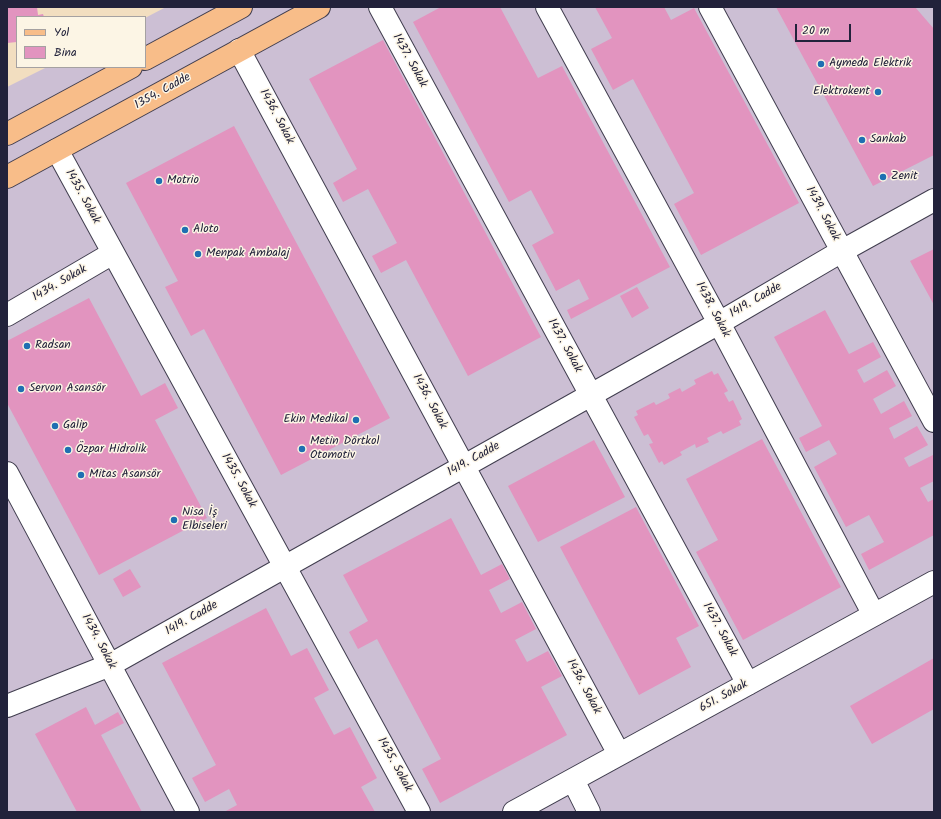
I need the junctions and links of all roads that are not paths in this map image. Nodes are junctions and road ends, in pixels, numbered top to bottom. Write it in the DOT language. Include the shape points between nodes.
graph roads {
  1 [pos="319,7"];
  2 [pos="380,7"];
  3 [pos="547,7"];
  4 [pos="710,7"];
  5 [pos="229,10"];
  6 [pos="239,50"];
  7 [pos="146,58"];
  8 [pos="129,68"];
  9 [pos="7,134"];
  10 [pos="57,150"];
  11 [pos="7,177"];
  12 [pos="934,200"];
  13 [pos="842,251"];
  14 [pos="113,253"];
  15 [pos="9,307"];
  16 [pos="719,323"];
  17 [pos="591,395"];
  18 [pos="934,421"];
  19 [pos="464,466"];
  20 [pos="7,473"];
  21 [pos="285,567"];
  22 [pos="934,582"];
  23 [pos="874,615"];
  24 [pos="110,665"];
  25 [pos="748,684"];
  26 [pos="7,706"];
  27 [pos="619,754"];
  28 [pos="573,780"];
  29 [pos="188,812"];
  30 [pos="419,812"];
  31 [pos="514,812"];
  32 [pos="589,812"];
  1 -- 6 [label="main road, 1354. Cadde"];
  2 -- 17 [label="street, 1437. Sokak"];
  3 -- 16 [label="street, 1438. Sokak"];
  4 -- 13 [label="street, 1439. Sokak"];
  5 -- 7 [label="main road"];
  6 -- 10 [label="main road, 1354. Cadde"];
  6 -- 19 [label="street, 1436. Sokak"];
  8 -- 9 [label="main road"];
  10 -- 11 [label="main road, 1354. Cadde"];
  10 -- 14 [label="street, 1435. Sokak"];
  12 -- 13 [label="street, 1419. Cadde"];
  13 -- 16 [label="street, 1419. Cadde"];
  13 -- 18 [label="street, 1439. Sokak"];
  14 -- 15 [label="street, 1434. Sokak"];
  14 -- 21 [label="street, 1435. Sokak"];
  16 -- 17 [label="street, 1419. Cadde"];
  16 -- 23 [label="street, 1438. Sokak"];
  17 -- 19 [label="street, 1419. Cadde"];
  17 -- 25 [label="street, 1437. Sokak"];
  19 -- 21 [label="street, 1419. Cadde"];
  19 -- 27 [label="street, 1436. Sokak"];
  20 -- 24 [label="street, 1434. Sokak"];
  21 -- 24 [label="street, 1419. Cadde"];
  21 -- 30 [label="street, 1435. Sokak"];
  22 -- 23 [label="street, 651. Sokak"];
  23 -- 25 [label="street, 651. Sokak"];
  24 -- 26 [label="street, 1419. Cadde"];
  24 -- 29 [label="street, 1434. Sokak"];
  25 -- 27 [label="street, 651. Sokak"];
  27 -- 28 [label="street, 651. Sokak"];
  28 -- 31 [label="street, 651. Sokak"];
  28 -- 32 [label="street"];
}
